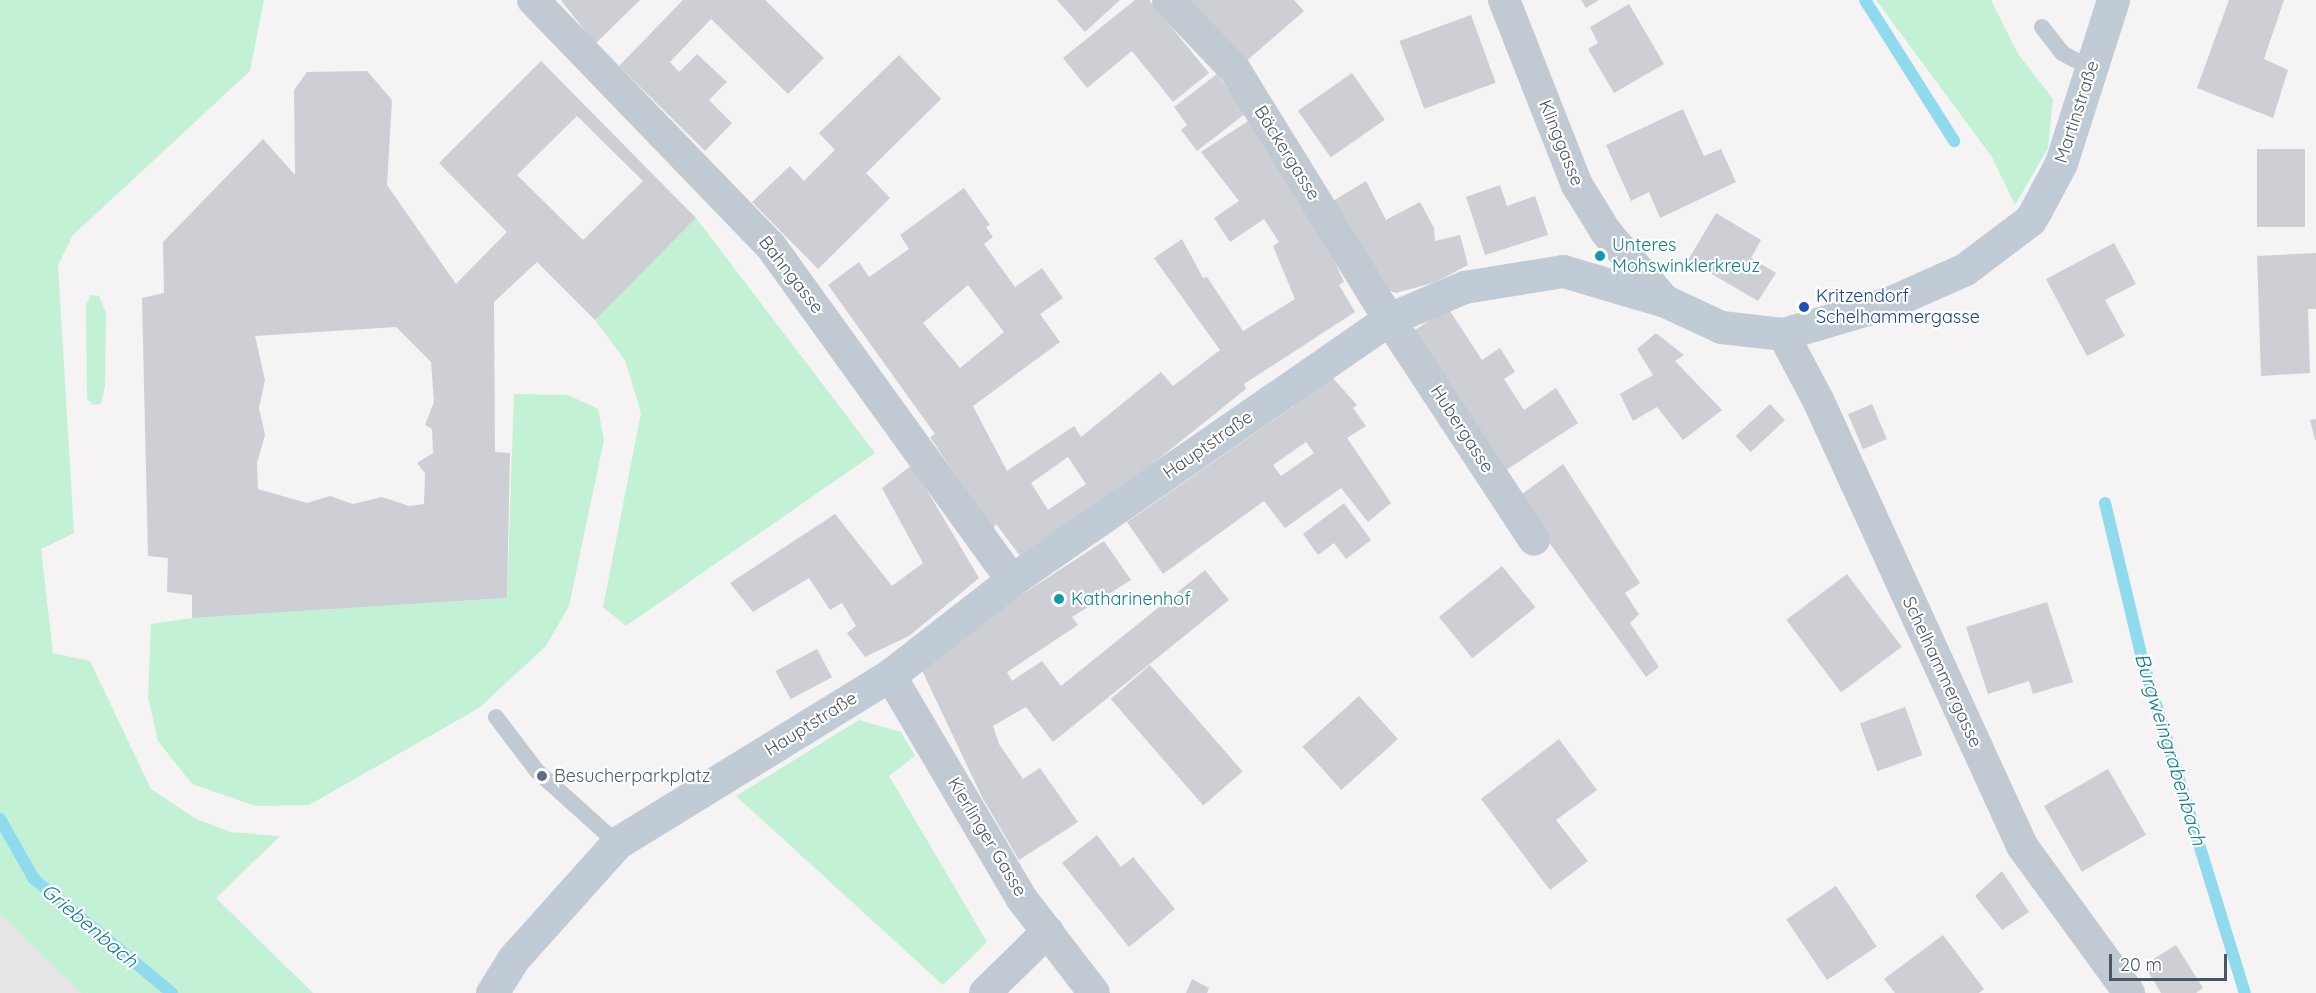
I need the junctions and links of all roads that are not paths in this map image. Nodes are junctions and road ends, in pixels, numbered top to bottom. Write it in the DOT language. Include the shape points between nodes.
graph roads {
  1 [pos="533,0"];
  2 [pos="1168,0"];
  3 [pos="1504,0"];
  4 [pos="2113,0"];
  5 [pos="2042,27"];
  6 [pos="2092,69"];
  7 [pos="2030,220"];
  8 [pos="1665,301"];
  9 [pos="1389,319"];
  10 [pos="1783,334"];
  11 [pos="1534,540"];
  12 [pos="1012,580"];
  13 [pos="890,675"];
  14 [pos="496,717"];
  15 [pos="617,843"];
  16 [pos="1048,931"];
  17 [pos="492,993"];
  18 [pos="985,993"];
  19 [pos="1094,993"];
  20 [pos="2130,993"];
  1 -- 12 [label="street, Bahngasse" via="770,245"];
  2 -- 9 [label="street, Bäckergasse" via="1235,70"];
  3 -- 8 [label="street, Klinggasse" via="1577,185 1606,232"];
  4 -- 6 [label="main road, Martinstraße"];
  5 -- 6 [label="lane" via="2062,52"];
  6 -- 7 [label="main road, Martinstraße" via="2061,164"];
  7 -- 10 [label="main road, Hauptstraße" via="1965,269 1891,302"];
  8 -- 9 [label="main road, Hauptstraße" via="1563,271 1464,287"];
  8 -- 10 [label="main road, Hauptstraße" via="1720,327"];
  9 -- 11 [label="street, Hubergasse"];
  9 -- 12 [label="main road, Hauptstraße"];
  10 -- 20 [label="street, Schelhammergasse" via="1818,400 2022,846"];
  12 -- 13 [label="main road, Hauptstraße"];
  13 -- 15 [label="main road, Hauptstraße"];
  13 -- 16 [label="street, Kierlinger Gasse" via="1022,899"];
  14 -- 15 [label="lane" via="537,771"];
  15 -- 17 [label="main road, Hauptstraße" via="513,959"];
  16 -- 18 [label="street"];
  16 -- 19 [label="street, Kierlinger Gasse"];
}
